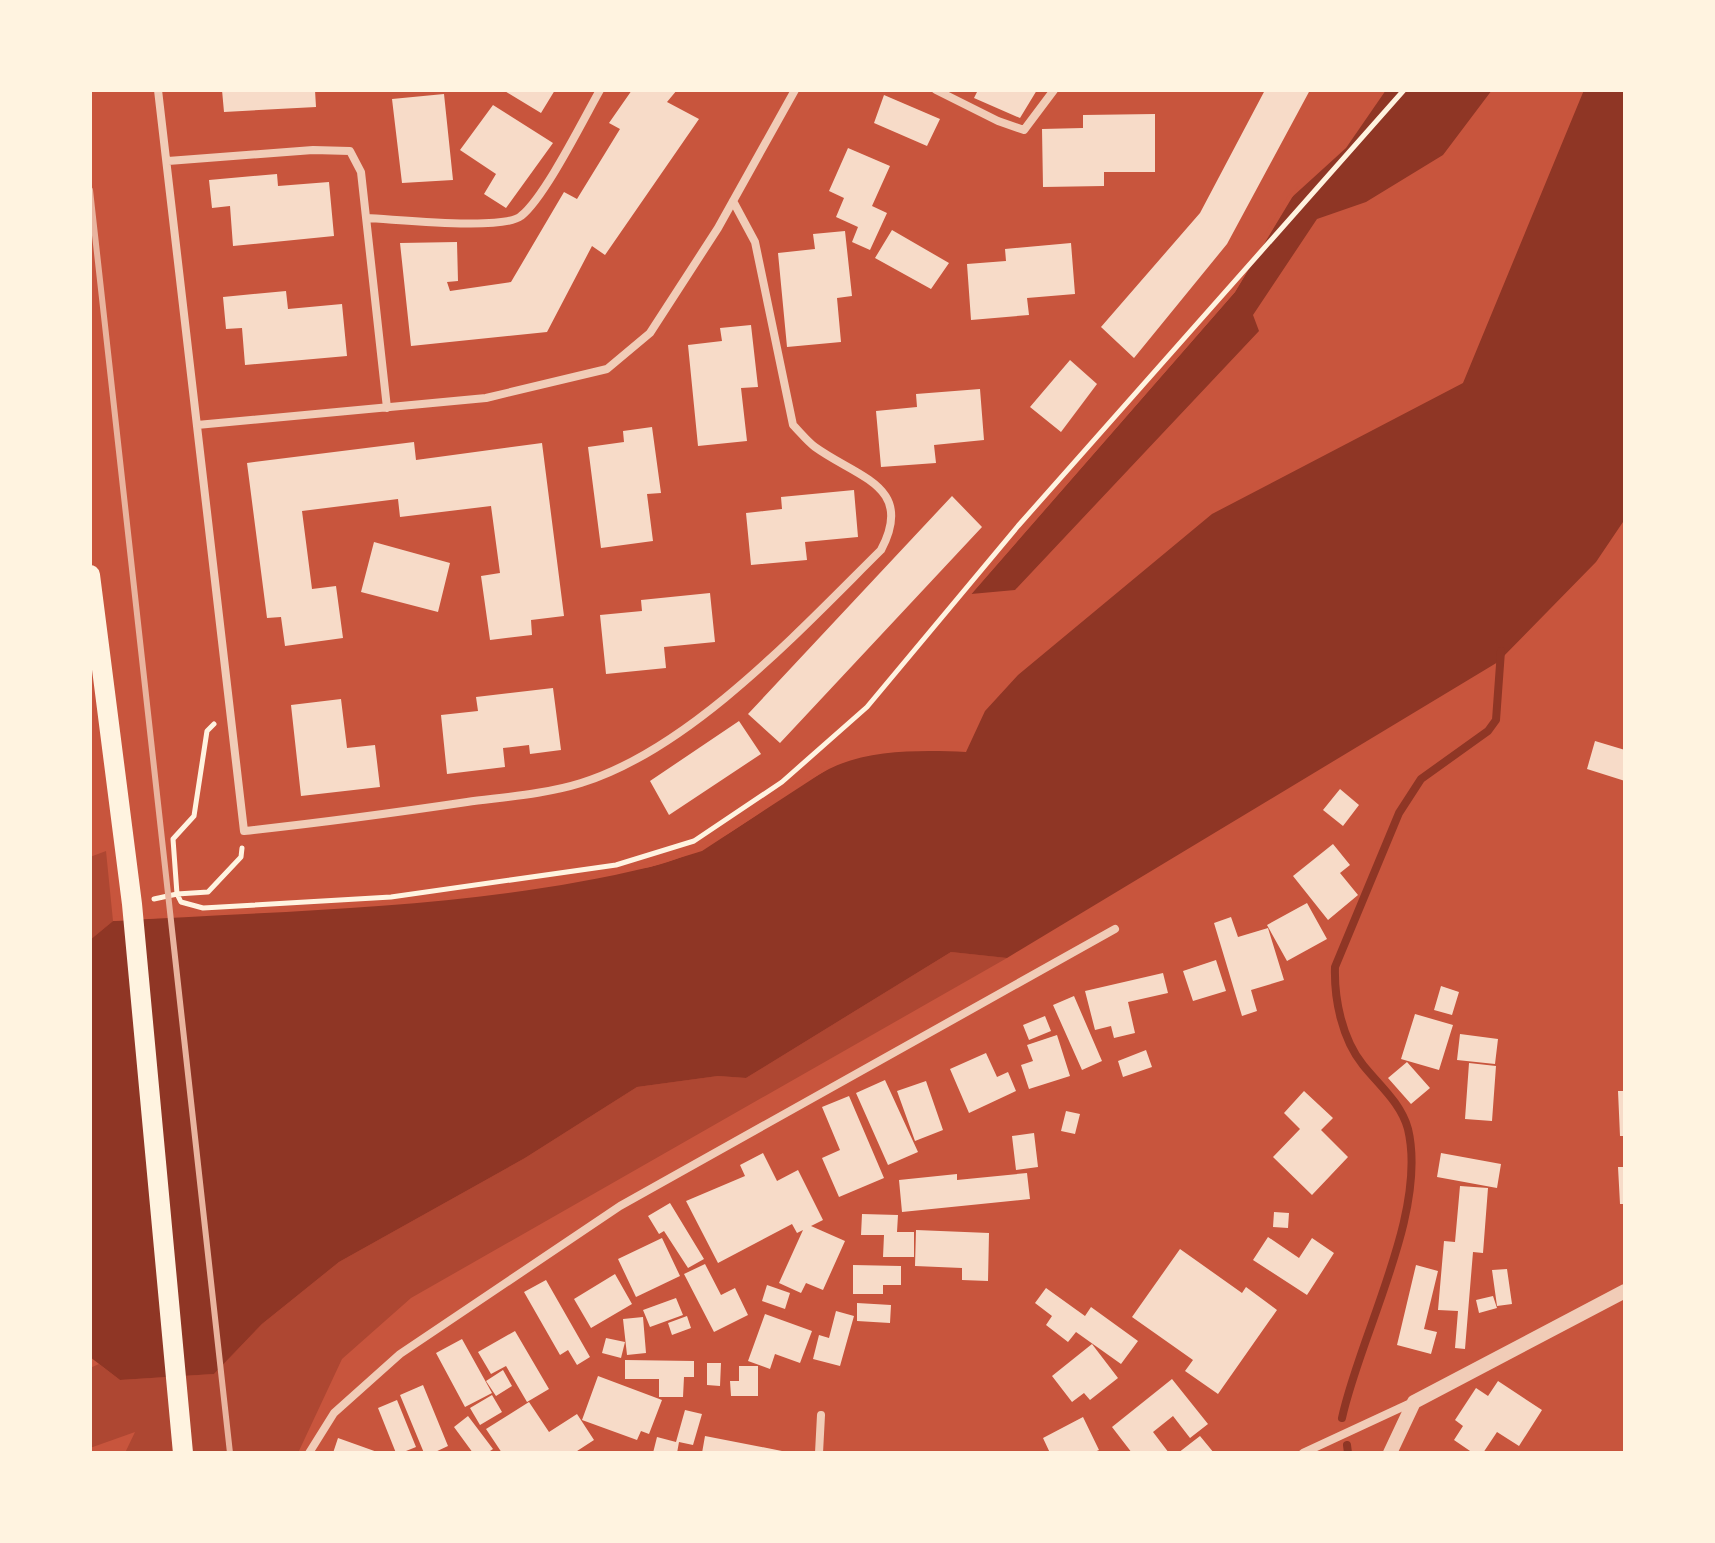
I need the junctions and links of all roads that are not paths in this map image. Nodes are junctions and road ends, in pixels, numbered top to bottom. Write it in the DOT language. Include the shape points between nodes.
graph roads {
  1 [pos="158,90"];
  2 [pos="600,90"];
  3 [pos="795,90"];
  4 [pos="936,90"];
  5 [pos="1054,90"];
  6 [pos="168,161"];
  7 [pos="733,201"];
  8 [pos="367,218"];
  9 [pos="387,408"];
  10 [pos="197,425"];
  11 [pos="90,575"];
  12 [pos="1115,929"];
  13 [pos="1625,1291"];
  14 [pos="1414,1402"];
  15 [pos="821,1415"];
  16 [pos="182,1446"];
  17 [pos="309,1453"];
  18 [pos="819,1453"];
  19 [pos="1303,1453"];
  20 [pos="1390,1453"];
  1 -- 6 [label="street"];
  2 -- 8 [label="street" via="534,202 519,218 496,224"];
  3 -- 7 [label="street"];
  4 -- 5 [label="street" via="1024,130"];
  6 -- 8 [label="street" via="350,151 361,172"];
  6 -- 10 [label="street"];
  7 -- 9 [label="street" via="650,333 607,369 486,398"];
  7 -- 10 [label="street" via="755,242 793,425 813,446 882,488 892,508 892,528 881,550 685,728 636,759 581,783 244,831"];
  8 -- 9 [label="street"];
  9 -- 10 [label="street"];
  11 -- 16 [label="main road" via="132,904"];
  12 -- 17 [label="street" via="620,1206 391,1362 334,1413"];
  13 -- 14 [label="street"];
  14 -- 19 [label="street"];
  14 -- 20 [label="street"];
  15 -- 18 [label="street"];
}
